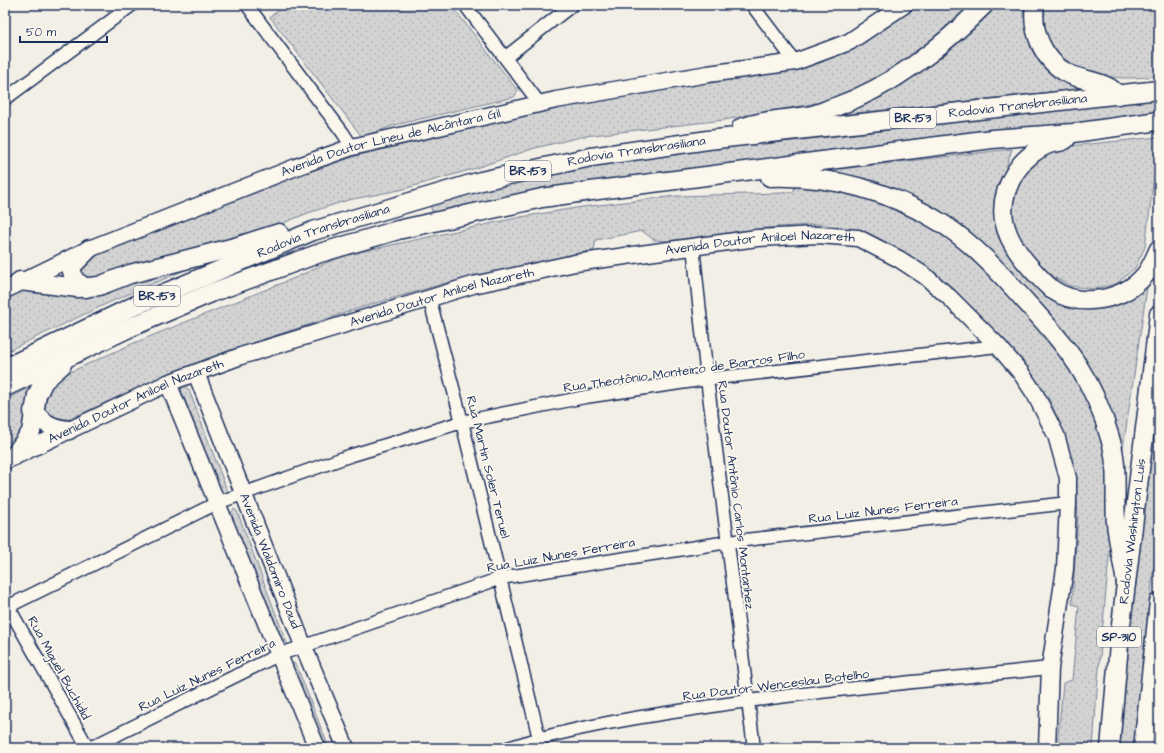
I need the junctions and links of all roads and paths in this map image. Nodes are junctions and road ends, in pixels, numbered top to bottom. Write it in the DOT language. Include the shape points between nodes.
graph roads {
  1 [pos="132,5"];
  2 [pos="247,5"];
  3 [pos="465,5"];
  4 [pos="572,5"];
  5 [pos="752,5"];
  6 [pos="904,5"];
  7 [pos="984,5"];
  8 [pos="1035,5"];
  9 [pos="506,57"];
  10 [pos="795,62"];
  11 [pos="1155,90"];
  12 [pos="1118,95"];
  13 [pos="5,99"];
  14 [pos="540,104"];
  15 [pos="1152,122"];
  16 [pos="1073,133"];
  17 [pos="708,140"];
  18 [pos="352,147"];
  19 [pos="727,173"];
  20 [pos="313,231"];
  21 [pos="693,246"];
  22 [pos="1159,248"];
  23 [pos="89,249"];
  24 [pos="13,285"];
  25 [pos="86,288"];
  26 [pos="429,298"];
  27 [pos="1159,314"];
  28 [pos="998,346"];
  29 [pos="69,356"];
  30 [pos="5,368"];
  31 [pos="196,373"];
  32 [pos="707,379"];
  33 [pos="168,383"];
  34 [pos="5,387"];
  35 [pos="33,411"];
  36 [pos="462,422"];
  37 [pos="69,430"];
  38 [pos="10,459"];
  39 [pos="243,494"];
  40 [pos="1068,502"];
  41 [pos="217,503"];
  42 [pos="728,542"];
  43 [pos="501,578"];
  44 [pos="1126,583"];
  45 [pos="1159,602"];
  46 [pos="6,605"];
  47 [pos="303,645"];
  48 [pos="278,655"];
  49 [pos="1050,668"];
  50 [pos="749,701"];
  51 [pos="539,738"];
  52 [pos="89,748"];
  53 [pos="317,748"];
  54 [pos="346,748"];
  55 [pos="508,748"];
  56 [pos="754,748"];
  57 [pos="1047,748"];
  58 [pos="1110,748"];
  59 [pos="1143,748"];
  1 -- 13 [label="street"];
  2 -- 18 [label="street"];
  3 -- 9 [label="street"];
  4 -- 9 [label="street"];
  5 -- 10 [label="street"];
  6 -- 10 [label="main road, Avenida Doutor Lineu de Alcântara Gil" via="849,42"];
  7 -- 17 [label="highway" via="921,61 858,98 813,114 753,123"];
  8 -- 12 [label="highway" via="1033,18 1037,38 1048,57 1066,73 1087,82 1108,86"];
  9 -- 14 [label="street"];
  10 -- 14 [label="main road, Avenida Doutor Lineu de Alcântara Gil" via="708,74"];
  11 -- 12 [label="highway, Rodovia Transbrasiliana / BR-153"];
  12 -- 17 [label="highway, Rodovia Transbrasiliana / BR-153"];
  14 -- 18 [label="main road, Avenida Doutor Lineu de Alcântara Gil"];
  15 -- 16 [label="highway, Rodovia Transbrasiliana / BR-153"];
  16 -- 19 [label="highway, Rodovia Transbrasiliana / BR-153" via="992,139"];
  16 -- 22 [label="highway" via="1063,142 1051,144 1031,154 1016,170 1006,191 1003,214 1007,234 1016,251 1054,291 1094,301 1113,297 1130,288 1145,275"];
  17 -- 20 [label="highway, Rodovia Transbrasiliana / BR-153" via="591,157 481,181"];
  18 -- 23 [label="main road, Avenida Doutor Lineu de Alcântara Gil" via="296,166"];
  19 -- 29 [label="highway, Rodovia Transbrasiliana / BR-153" via="542,198 398,230 320,252 131,327"];
  19 -- 44 [label="highway" via="748,178 830,180 872,190 943,224 980,255 1020,296 1058,336 1080,368 1098,404 1112,447 1117,477 1116,523"];
  20 -- 25 [label="highway" via="292,229"];
  20 -- 30 [label="highway, Rodovia Transbrasiliana / BR-153" via="136,305"];
  21 -- 26 [label="main road, Avenida Doutor Aniloel Nazareth" via="575,263 473,285"];
  21 -- 28 [label="main road, Avenida Doutor Aniloel Nazareth" via="757,238 818,235 858,238 925,276"];
  21 -- 32 [label="street, Rua Doutor Antônio Carlos Montanhez"];
  23 -- 24 [label="main road, Avenida Doutor Lineu de Alcântara Gil"];
  23 -- 25 [label="highway" via="71,267 74,280"];
  24 -- 25 [label="highway"];
  26 -- 31 [label="main road, Avenida Doutor Aniloel Nazareth" via="241,356"];
  26 -- 36 [label="street, Rua Martin Soler Teruel"];
  27 -- 44 [label="highway, Rodovia Washington Luís / SP-310"];
  28 -- 32 [label="street, Rua Theotônio Monteiro de Barros Filho"];
  28 -- 40 [label="main road, Avenida Doutor Aniloel Nazareth" via="1035,394 1056,435 1068,478"];
  29 -- 34 [label="highway, Rodovia Transbrasiliana / BR-153"];
  29 -- 35 [label="highway" via="58,370 44,381 36,395"];
  31 -- 33 [label="main road, Avenida Doutor Aniloel Nazareth"];
  31 -- 39 [label="main road, Avenida Waldomiro Daud"];
  32 -- 36 [label="street, Rua Theotônio Monteiro de Barros Filho" via="585,397"];
  32 -- 42 [label="street, Rua Doutor Antônio Carlos Montanhez"];
  33 -- 37 [label="main road, Avenida Doutor Aniloel Nazareth"];
  33 -- 41 [label="main road, Avenida Waldomiro Daud"];
  35 -- 37 [label="highway" via="43,423"];
  35 -- 38 [label="highway" via="31,432"];
  36 -- 39 [label="street, Rua Theotônio Monteiro de Barros Filho" via="349,456"];
  36 -- 43 [label="street, Rua Martin Soler Teruel"];
  37 -- 38 [label="main road, Avenida Doutor Aniloel Nazareth"];
  39 -- 41 [label="street, Rua Theotônio Monteiro de Barros Filho"];
  39 -- 47 [label="main road, Avenida Waldomiro Daud"];
  40 -- 42 [label="street, Rua Luiz Nunes Ferreira"];
  40 -- 49 [label="main road, Avenida Doutor Aniloel Nazareth" via="1065,569"];
  41 -- 46 [label="street, Rua Theotônio Monteiro de Barros Filho"];
  41 -- 48 [label="main road, Avenida Waldomiro Daud"];
  42 -- 43 [label="street, Rua Luiz Nunes Ferreira"];
  42 -- 50 [label="street, Rua Doutor Antônio Carlos Montanhez"];
  43 -- 47 [label="street, Rua Luiz Nunes Ferreira"];
  43 -- 51 [label="street, Rua Martin Soler Teruel"];
  44 -- 58 [label="highway, Rodovia Washington Luís / SP-310" via="1114,683"];
  45 -- 59 [label="highway, SP-310"];
  46 -- 52 [label="street, Rua Miguel Buchidid"];
  47 -- 48 [label="street, Rua Luiz Nunes Ferreira"];
  47 -- 54 [label="main road, Avenida Waldomiro Daud"];
  48 -- 52 [label="street, Rua Luiz Nunes Ferreira"];
  48 -- 53 [label="main road, Avenida Waldomiro Daud"];
  49 -- 50 [label="street, Rua Doutor Wenceslau Botelho"];
  49 -- 57 [label="main road, Avenida Doutor Aniloel Nazareth"];
  50 -- 51 [label="street, Rua Doutor Wenceslau Botelho" via="642,717"];
  50 -- 56 [label="street, Rua Doutor Antônio Carlos Montanhez"];
  51 -- 55 [label="street, Rua Doutor Wenceslau Botelho"];
}
